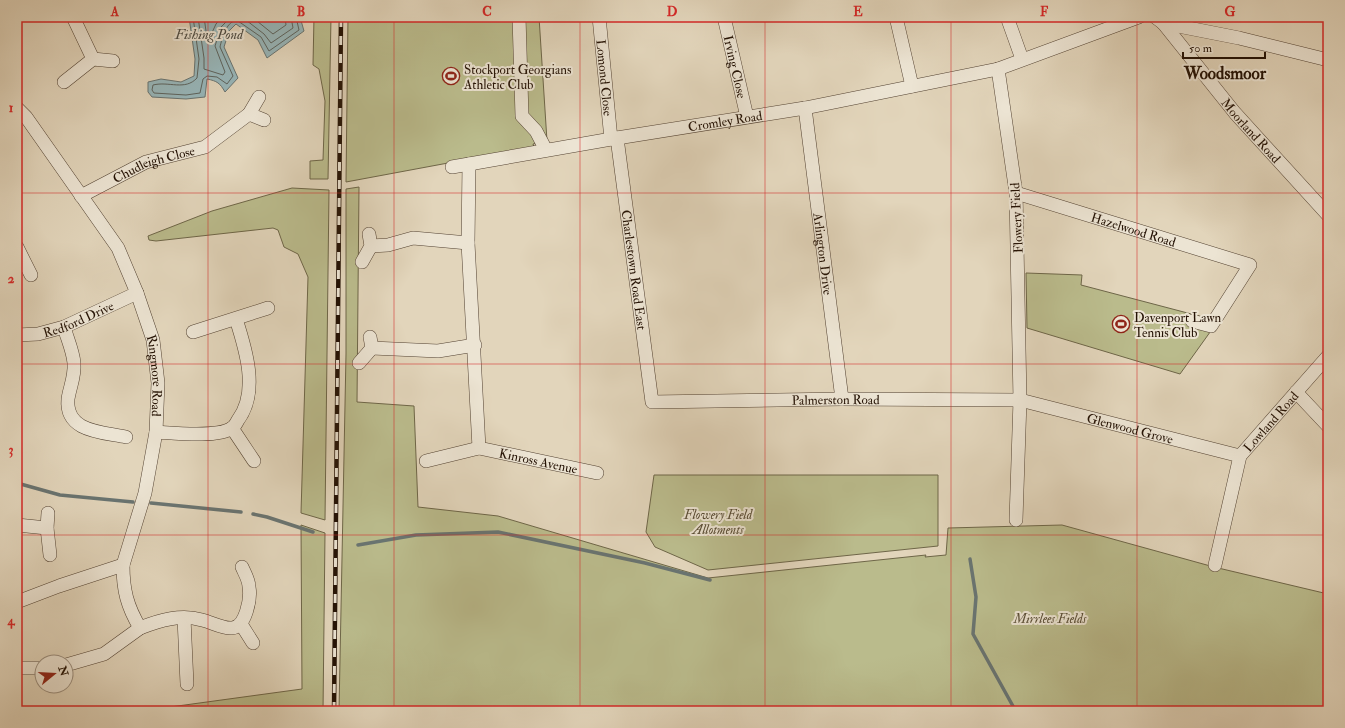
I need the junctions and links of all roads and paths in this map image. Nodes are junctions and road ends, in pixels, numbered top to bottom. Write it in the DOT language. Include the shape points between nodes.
graph roads {
  1 [pos="73,17"];
  2 [pos="519,17"];
  3 [pos="599,17"];
  4 [pos="724,17"];
  5 [pos="896,17"];
  6 [pos="1007,17"];
  7 [pos="1139,17"];
  8 [pos="1159,20"];
  9 [pos="93,59"];
  10 [pos="1022,59"];
  11 [pos="1328,60"];
  12 [pos="113,61"];
  13 [pos="998,69"];
  14 [pos="64,82"];
  15 [pos="912,86"];
  16 [pos="259,97"];
  17 [pos="805,108"];
  18 [pos="249,114"];
  19 [pos="20,116"];
  20 [pos="747,117"];
  21 [pos="264,120"];
  22 [pos="614,138"];
  23 [pos="546,150"];
  24 [pos="469,164"];
  25 [pos="452,167"];
  26 [pos="1016,192"];
  27 [pos="81,196"];
  28 [pos="1328,215"];
  29 [pos="468,243"];
  30 [pos="17,247"];
  31 [pos="362,262"];
  32 [pos="31,276"];
  33 [pos="137,293"];
  34 [pos="268,308"];
  35 [pos="236,320"];
  36 [pos="1192,321"];
  37 [pos="64,327"];
  38 [pos="194,332"];
  39 [pos="17,335"];
  40 [pos="475,345"];
  41 [pos="1328,356"];
  42 [pos="359,363"];
  43 [pos="1296,392"];
  44 [pos="842,399"];
  45 [pos="1020,400"];
  46 [pos="652,402"];
  47 [pos="1328,426"];
  48 [pos="232,428"];
  49 [pos="156,432"];
  50 [pos="126,437"];
  51 [pos="479,448"];
  52 [pos="1240,456"];
  53 [pos="254,461"];
  54 [pos="426,461"];
  55 [pos="597,473"];
  56 [pos="48,513"];
  57 [pos="1016,520"];
  58 [pos="17,525"];
  59 [pos="47,528"];
  60 [pos="50,555"];
  61 [pos="123,565"];
  62 [pos="1215,565"];
  63 [pos="242,567"];
  64 [pos="17,602"];
  65 [pos="184,618"];
  66 [pos="241,624"];
  67 [pos="140,628"];
  68 [pos="253,642"];
  69 [pos="74,663"];
  70 [pos="17,668"];
  71 [pos="34,668"];
  72 [pos="187,684"];
  1 -- 9 [label="street"];
  2 -- 23 [label="street" via="522,116 536,131"];
  3 -- 22 [label="street, Lomond Close"];
  4 -- 20 [label="street, Irving Close"];
  5 -- 15 [label="street"];
  6 -- 10 [label="street"];
  7 -- 10 [label="street"];
  8 -- 11 [label="street"];
  8 -- 28 [label="street, Moorland Road" via="1235,113"];
  9 -- 12 [label="street"];
  9 -- 14 [label="street"];
  10 -- 13 [label="street"];
  13 -- 15 [label="street, Cromley Road"];
  13 -- 26 [label="street, Flowery Field"];
  15 -- 17 [label="street, Cromley Road"];
  16 -- 18 [label="street, Chudleigh Close"];
  17 -- 20 [label="street, Cromley Road"];
  17 -- 44 [label="street, Arlington Drive"];
  18 -- 21 [label="street"];
  18 -- 27 [label="street, Chudleigh Close" via="205,147 146,162"];
  19 -- 27 [label="street, Ringmore Road"];
  20 -- 22 [label="street, Cromley Road"];
  22 -- 23 [label="street, Cromley Road"];
  22 -- 46 [label="street, Charlestown Road East"];
  23 -- 24 [label="street, Cromley Road"];
  24 -- 25 [label="street, Cromley Road"];
  24 -- 29 [label="street"];
  26 -- 36 [label="street, Hazelwood Road" via="1250,265 1211,326"];
  26 -- 45 [label="street, Flowery Field"];
  27 -- 33 [label="street, Ringmore Road" via="118,248"];
  29 -- 31 [label="street" via="413,238 388,245 370,240"];
  29 -- 40 [label="street"];
  30 -- 32 [label="street"];
  33 -- 37 [label="street, Redford Drive"];
  33 -- 49 [label="street, Ringmore Road" via="153,340 158,383"];
  34 -- 35 [label="street"];
  35 -- 38 [label="street"];
  35 -- 48 [label="street" via="249,372 244,412"];
  37 -- 39 [label="street, Redford Drive" via="38,334"];
  37 -- 50 [label="street" via="74,362 73,382 68,398 69,415 78,425"];
  40 -- 42 [label="street" via="438,351 371,342"];
  40 -- 51 [label="street"];
  41 -- 43 [label="street, Lowland Road"];
  43 -- 47 [label="street"];
  43 -- 52 [label="street, Lowland Road"];
  44 -- 45 [label="street, Palmerston Road"];
  44 -- 46 [label="street, Palmerston Road"];
  45 -- 52 [label="street, Glenwood Grove"];
  45 -- 57 [label="street, Flowery Field"];
  48 -- 49 [label="street" via="208,434"];
  48 -- 53 [label="street"];
  49 -- 61 [label="street, Ringmore Road" via="145,493"];
  51 -- 54 [label="street, Kinross Avenue"];
  51 -- 55 [label="street, Kinross Avenue"];
  52 -- 62 [label="street, Lowland Road"];
  56 -- 59 [label="street"];
  58 -- 59 [label="street"];
  59 -- 60 [label="street"];
  61 -- 64 [label="street"];
  61 -- 67 [label="street, Ringmore Road" via="123,586 130,611"];
  63 -- 66 [label="street" via="250,589 245,617"];
  65 -- 66 [label="street" via="197,618 231,628"];
  65 -- 67 [label="street" via="156,621"];
  65 -- 72 [label="street"];
  66 -- 68 [label="street"];
  67 -- 69 [label="street" via="104,654"];
  70 -- 71 [label="street"];
}
